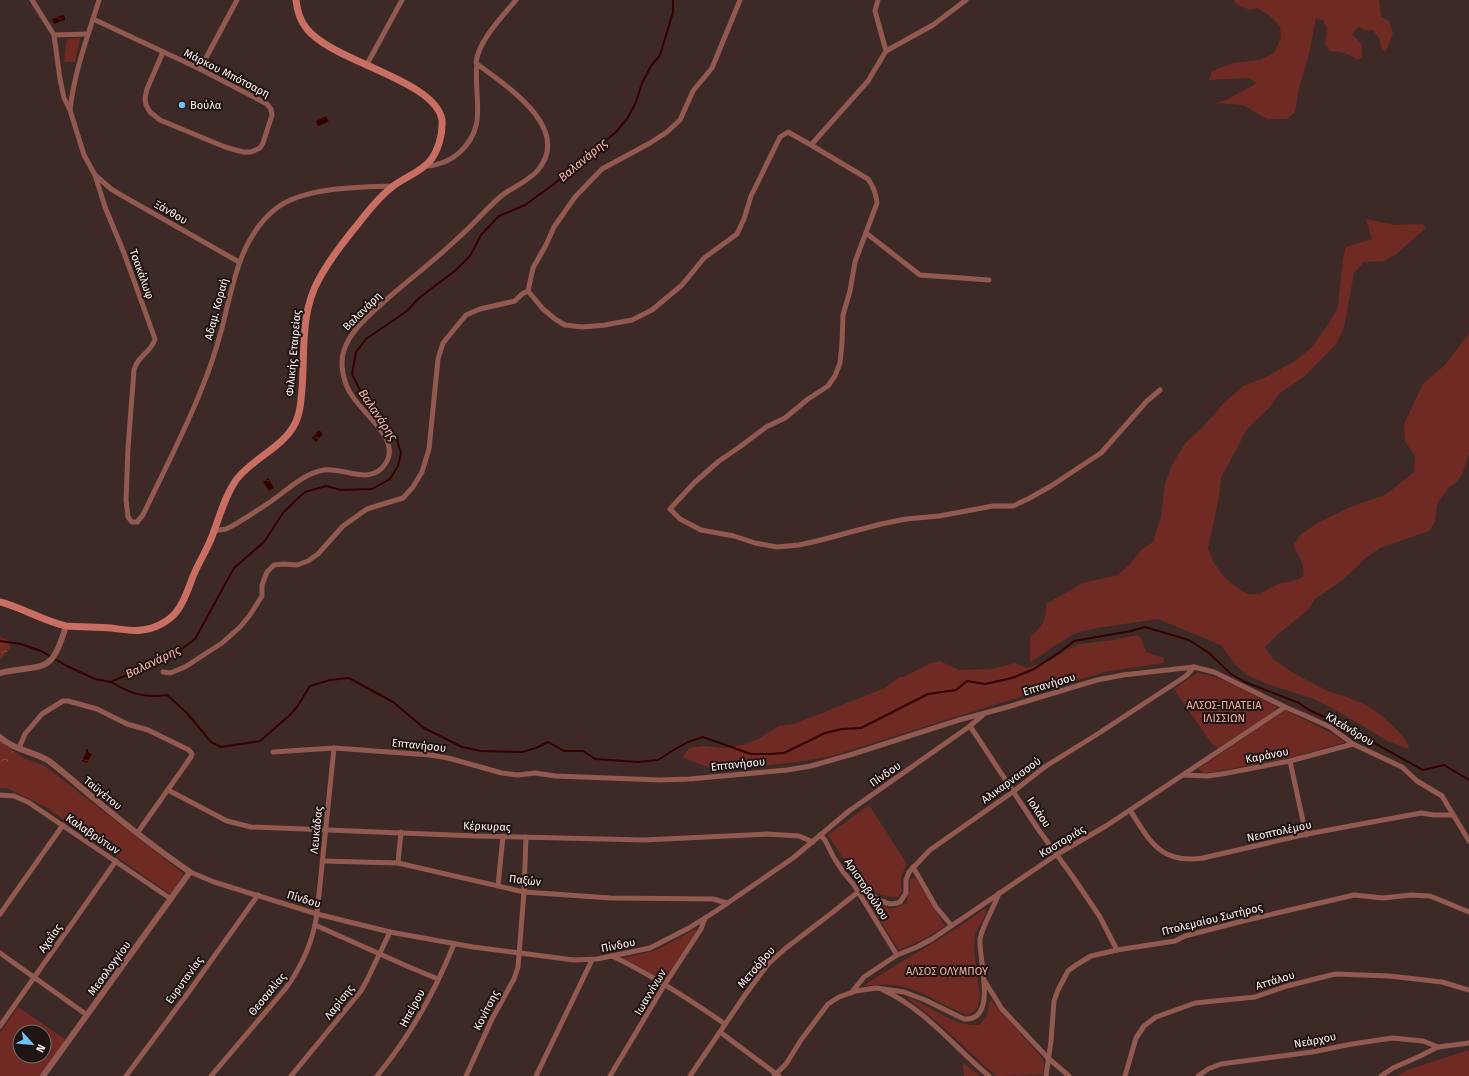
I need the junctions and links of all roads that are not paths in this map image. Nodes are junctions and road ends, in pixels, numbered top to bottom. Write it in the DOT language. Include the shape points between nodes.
graph roads {
  1 [pos="32,0"];
  2 [pos="99,0"];
  3 [pos="237,0"];
  4 [pos="296,0"];
  5 [pos="402,0"];
  6 [pos="516,0"];
  7 [pos="740,0"];
  8 [pos="878,0"];
  9 [pos="966,0"];
  10 [pos="93,19"];
  11 [pos="88,34"];
  12 [pos="54,36"];
  13 [pos="886,51"];
  14 [pos="163,52"];
  15 [pos="477,64"];
  16 [pos="366,66"];
  17 [pos="200,69"];
  18 [pos="70,110"];
  19 [pos="811,145"];
  20 [pos="425,166"];
  21 [pos="95,175"];
  22 [pos="393,186"];
  23 [pos="866,234"];
  24 [pos="239,262"];
  25 [pos="989,280"];
  26 [pos="528,291"];
  27 [pos="1160,390"];
  28 [pos="130,521"];
  29 [pos="214,531"];
  30 [pos="0,602"];
  31 [pos="66,626"];
  32 [pos="1194,667"];
  33 [pos="164,672"];
  34 [pos="0,673"];
  35 [pos="1285,707"];
  36 [pos="985,713"];
  37 [pos="970,726"];
  38 [pos="0,737"];
  39 [pos="1353,744"];
  40 [pos="19,748"];
  41 [pos="334,748"];
  42 [pos="273,752"];
  43 [pos="1290,761"];
  44 [pos="1183,775"];
  45 [pos="168,790"];
  46 [pos="1014,791"];
  47 [pos="0,795"];
  48 [pos="1130,810"];
  49 [pos="1453,815"];
  50 [pos="63,825"];
  51 [pos="326,830"];
  52 [pos="138,832"];
  53 [pos="401,832"];
  54 [pos="820,835"];
  55 [pos="1306,835"];
  56 [pos="503,836"];
  57 [pos="526,837"];
  58 [pos="1469,841"];
  59 [pos="812,842"];
  60 [pos="1056,855"];
  61 [pos="116,861"];
  62 [pos="323,862"];
  63 [pos="398,863"];
  64 [pos="913,867"];
  65 [pos="190,872"];
  66 [pos="498,886"];
  67 [pos="524,892"];
  68 [pos="858,892"];
  69 [pos="1000,892"];
  70 [pos="258,896"];
  71 [pos="171,899"];
  72 [pos="727,903"];
  73 [pos="1469,912"];
  74 [pos="0,914"];
  75 [pos="317,914"];
  76 [pos="705,918"];
  77 [pos="315,925"];
  78 [pos="951,925"];
  79 [pos="390,932"];
  80 [pos="454,944"];
  81 [pos="1117,950"];
  82 [pos="520,952"];
  83 [pos="0,953"];
  84 [pos="379,954"];
  85 [pos="897,955"];
  86 [pos="612,956"];
  87 [pos="592,960"];
  88 [pos="35,977"];
  89 [pos="438,979"];
  90 [pos="984,979"];
  91 [pos="665,984"];
  92 [pos="881,989"];
  93 [pos="1469,990"];
  94 [pos="851,993"];
  95 [pos="88,1015"];
  96 [pos="725,1024"];
  97 [pos="0,1026"];
  98 [pos="720,1032"];
  99 [pos="1469,1042"];
  100 [pos="1438,1047"];
  101 [pos="1048,1058"];
  102 [pos="777,1075"];
  103 [pos="44,1076"];
  104 [pos="126,1076"];
  105 [pos="210,1076"];
  106 [pos="292,1076"];
  107 [pos="377,1076"];
  108 [pos="466,1076"];
  109 [pos="536,1076"];
  110 [pos="610,1076"];
  111 [pos="690,1076"];
  112 [pos="989,1076"];
  113 [pos="1046,1076"];
  114 [pos="1069,1076"];
  115 [pos="1126,1076"];
  116 [pos="1198,1076"];
  117 [pos="1381,1076"];
  1 -- 12 [label="street, Τσακάλωφ"];
  2 -- 10 [label="street"];
  3 -- 17 [label="street"];
  4 -- 16 [label="main road, Φιλικής Εταιρείας" via="302,22 312,35"];
  5 -- 16 [label="street"];
  6 -- 15 [label="street" via="484,41 477,54"];
  7 -- 26 [label="street" via="712,68 694,91 680,120 650,143 602,169 575,197 554,227 533,268"];
  8 -- 13 [label="street" via="875,11"];
  9 -- 13 [label="street" via="933,25"];
  10 -- 11 [label="street"];
  10 -- 14 [label="street, Μάρκου Μπότσαρη"];
  11 -- 12 [label="street"];
  11 -- 18 [label="street"];
  12 -- 18 [label="street, Τσακάλωφ" via="61,87"];
  13 -- 19 [label="street" via="868,81"];
  14 -- 17 [label="street, Μάρκου Μπότσαρη"];
  14 -- 17 [label="street, Μάρκου Μπότσαρη" via="146,94 146,105 152,114 165,122 230,148 247,152 260,148 272,115 269,106"];
  15 -- 20 [label="street" via="478,113 473,137 453,158"];
  15 -- 29 [label="street, Βαλανάρη" via="531,108 545,132 546,152 541,166 533,176 501,197 457,240 378,308 349,338 342,358 346,384 352,397 387,440 390,452 386,462 378,471 368,475 331,470 313,473 234,525"];
  16 -- 20 [label="main road, Φιλικής Εταιρείας" via="422,92 438,108 442,123 440,138 435,154"];
  18 -- 21 [label="street, Τσακάλωφ" via="82,150"];
  19 -- 23 [label="street" via="868,180 874,188 877,203"];
  19 -- 26 [label="street" via="788,132 780,137 754,190 737,234 704,258 682,285 652,310 632,320 605,325 565,325 543,309"];
  20 -- 22 [label="main road, Φιλικής Εταιρείας"];
  21 -- 24 [label="street, Ξάνθου" via="116,192"];
  21 -- 28 [label="street, Τσακάλωφ" via="155,339 152,347 138,360 134,370 126,500"];
  22 -- 24 [label="street, Αδαμ. Κοραή" via="326,191 286,203 260,224"];
  22 -- 29 [label="main road, Φιλικής Εταιρείας" via="379,198 344,241 319,279 306,313 300,403 296,422 277,444 237,479 225,501"];
  23 -- 25 [label="street" via="920,275"];
  23 -- 27 [label="street" via="855,262 843,315 841,356 835,376 828,386 785,418 766,427 694,483 670,510 680,519 701,530 778,547 811,542 906,519 993,506 1013,506 1101,453"];
  24 -- 28 [label="street, Αδαμ. Κοραή" via="215,351 200,394 143,515 137,522"];
  26 -- 33 [label="street" via="515,301 466,315 443,343 438,359 429,449 422,472 403,498 367,509 343,526 318,554 308,560 297,565 274,565 267,572 262,584 262,596 240,627 222,644 185,667 170,673"];
  29 -- 31 [label="main road, Φιλικής Εταιρείας" via="181,605 169,619 151,628 140,630"];
  30 -- 31 [label="main road, Φιλικής Εταιρείας"];
  31 -- 34 [label="street" via="61,644 51,660 38,667"];
  32 -- 35 [label="street, Κλεάνδρου" via="1214,672"];
  32 -- 36 [label="street, Επτανήσου" via="1097,680"];
  32 -- 46 [label="street, Αλικαρνασσού" via="1186,676 1046,766"];
  35 -- 39 [label="street, Κλεάνδρου" via="1330,728"];
  35 -- 44 [label="street, Καστοριάς"];
  36 -- 37 [label="street, Πίνδου"];
  36 -- 41 [label="street, Επτανήσου" via="811,766 680,780 535,773 518,775 430,755"];
  37 -- 46 [label="street, Ιολάου"];
  37 -- 54 [label="street, Πίνδου" via="849,811"];
  38 -- 40 [label="street, Ταϋγέτου"];
  39 -- 43 [label="street, Καράνου"];
  39 -- 49 [label="street, Κλεάνδρου" via="1402,767 1417,781 1438,792"];
  40 -- 45 [label="street" via="25,734 42,714 63,701 97,709 127,724 148,730 191,752 192,757"];
  40 -- 52 [label="street, Ταϋγέτου" via="49,761"];
  41 -- 42 [label="street, Επτανήσου"];
  41 -- 51 [label="street, Λευκάδας"];
  43 -- 44 [label="street, Καράνου" via="1207,776"];
  43 -- 55 [label="street"];
  44 -- 48 [label="street, Καστοριάς"];
  45 -- 51 [label="street, Κέρκυρας" via="218,817 237,824 259,828"];
  45 -- 52 [label="street"];
  46 -- 60 [label="street, Ιολάου"];
  46 -- 64 [label="street, Αλικαρνασσού" via="936,846"];
  47 -- 50 [label="street, Καλαβρύτων" via="21,798"];
  48 -- 55 [label="street, Νεοπτολέμου" via="1153,845 1166,854 1182,859 1203,858"];
  48 -- 60 [label="street, Καστοριάς"];
  49 -- 55 [label="street, Νεοπτολέμου" via="1421,813"];
  49 -- 58 [label="street, Κλεάνδρου"];
  50 -- 61 [label="street, Καλαβρύτων"];
  50 -- 74 [label="street"];
  51 -- 53 [label="street, Κέρκυρας"];
  51 -- 62 [label="street, Λευκάδας"];
  52 -- 65 [label="street, Ταϋγέτου"];
  53 -- 56 [label="street, Κέρκυρας"];
  53 -- 63 [label="street"];
  54 -- 59 [label="street, Πίνδου"];
  54 -- 68 [label="street, Αριστοβούλου"];
  56 -- 57 [label="street, Κέρκυρας"];
  56 -- 66 [label="street"];
  57 -- 59 [label="street, Κέρκυρας" via="644,840 767,834 800,836"];
  57 -- 67 [label="street, Κονίτσης"];
  59 -- 72 [label="street, Πίνδου"];
  60 -- 69 [label="street, Καστοριάς"];
  60 -- 81 [label="street, Ιολάου" via="1100,917"];
  61 -- 71 [label="street, Καλαβρύτων"];
  61 -- 88 [label="street, Αχαΐας"];
  62 -- 63 [label="street, Παξών"];
  62 -- 75 [label="street, Λευκάδας"];
  63 -- 66 [label="street, Παξών"];
  64 -- 68 [label="street, Αλικαρνασσού" via="907,878 906,896 898,903 888,903 865,892"];
  64 -- 78 [label="street" via="936,907"];
  65 -- 70 [label="street, Πίνδου"];
  65 -- 71 [label="street, Μεσολογγίου"];
  66 -- 67 [label="street, Παξών"];
  67 -- 72 [label="street, Παξών" via="611,898 713,899"];
  67 -- 82 [label="street, Κονίτσης"];
  68 -- 85 [label="street, Αριστοβούλου"];
  68 -- 96 [label="street, Μετσόβου" via="775,958"];
  69 -- 78 [label="street, Καστοριάς"];
  69 -- 90 [label="street, Καστοριάς" via="980,940"];
  70 -- 75 [label="street, Πίνδου"];
  70 -- 104 [label="street, Ευρυτανίας"];
  71 -- 95 [label="street, Μεσολογγίου"];
  72 -- 76 [label="street, Πίνδου"];
  73 -- 81 [label="street, Πτολεμαίου Σωτήρος" via="1430,896 1383,898 1354,895 1243,921 1175,941"];
  75 -- 77 [label="street, Θεσσαλίας"];
  75 -- 79 [label="street, Πίνδου"];
  76 -- 86 [label="street, Πίνδου" via="650,948"];
  76 -- 91 [label="street, Ιωαννίνων" via="701,930"];
  77 -- 84 [label="street"];
  77 -- 105 [label="street, Θεσσαλίας" via="305,956 286,988"];
  78 -- 85 [label="street, Καστοριάς" via="923,944"];
  79 -- 80 [label="street, Πίνδου"];
  79 -- 84 [label="street, Λαρίσης"];
  80 -- 82 [label="street, Πίνδου"];
  80 -- 89 [label="street, Ηπείρου"];
  81 -- 101 [label="street, Πτολεμαίου Σωτήρος" via="1091,956 1066,974 1054,1001"];
  82 -- 87 [label="street, Πίνδου"];
  82 -- 108 [label="street, Κονίτσης" via="514,979"];
  83 -- 88 [label="street"];
  84 -- 89 [label="street"];
  84 -- 106 [label="street, Λαρίσης" via="353,1002"];
  85 -- 94 [label="street, Καστοριάς" via="864,977"];
  86 -- 87 [label="street, Πίνδου"];
  86 -- 91 [label="street"];
  87 -- 109 [label="street"];
  88 -- 95 [label="street"];
  88 -- 97 [label="street, Αχαΐας"];
  89 -- 107 [label="street, Ηπείρου" via="411,1031"];
  90 -- 92 [label="street, Καστοριάς" via="981,1010 971,1019 960,1018 911,994"];
  90 -- 101 [label="street" via="1002,1009"];
  91 -- 96 [label="street"];
  91 -- 110 [label="street, Ιωαννίνων"];
  92 -- 94 [label="street, Καστοριάς" via="869,988"];
  92 -- 112 [label="street" via="921,1013"];
  93 -- 115 [label="street, Αττάλου" via="1442,982 1389,976 1335,974 1255,997 1195,1003 1156,1017 1144,1026 1136,1038"];
  94 -- 102 [label="street, Καστοριάς" via="833,1000 824,1008"];
  95 -- 103 [label="street, Μεσολογγίου"];
  96 -- 98 [label="street, Μετσόβου"];
  98 -- 102 [label="street"];
  98 -- 111 [label="street, Μετσόβου"];
  99 -- 100 [label="street"];
  100 -- 116 [label="street, Νεάρχου" via="1410,1039 1372,1040 1312,1052 1221,1064"];
  100 -- 117 [label="street"];
  101 -- 113 [label="street, Πτολεμαίου Σωτήρος"];
  101 -- 114 [label="street"];
}
